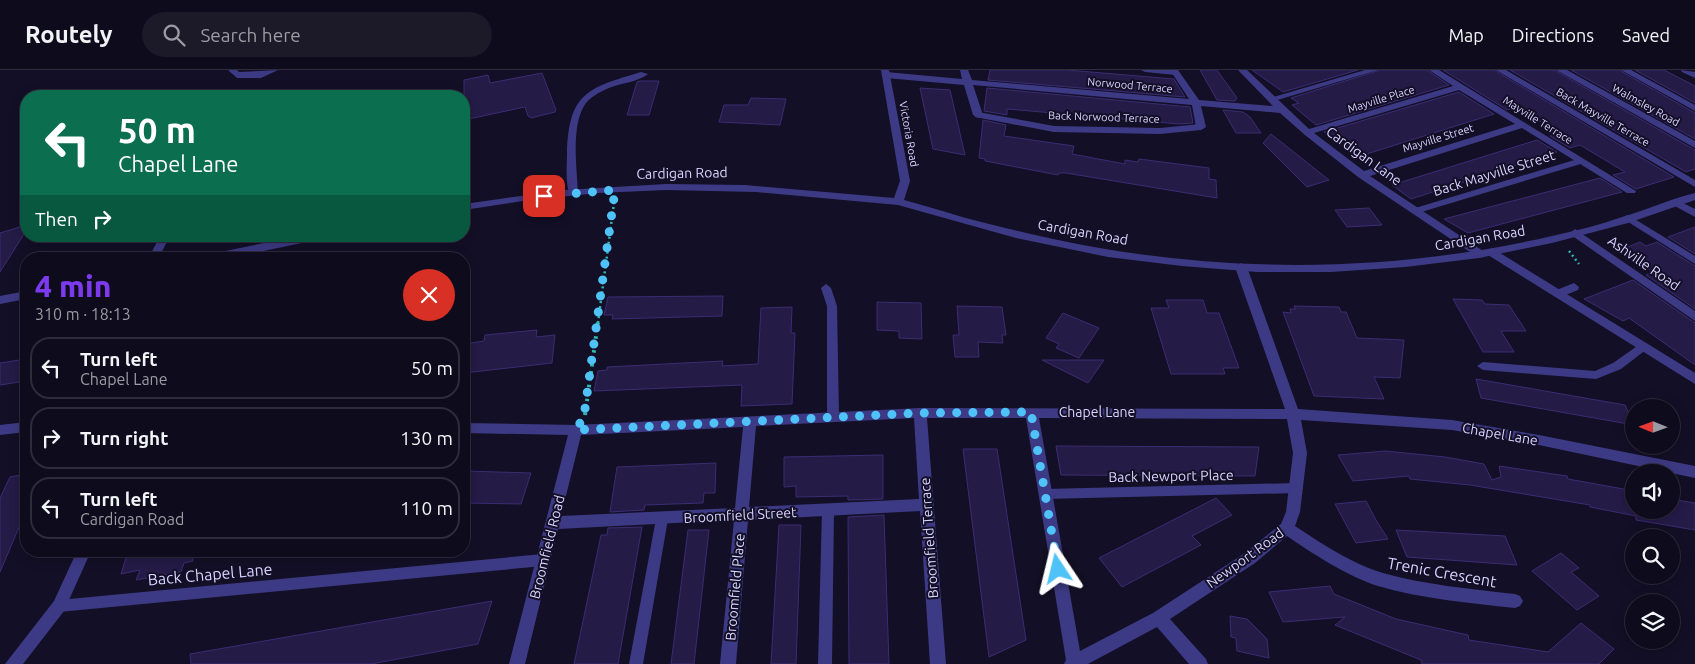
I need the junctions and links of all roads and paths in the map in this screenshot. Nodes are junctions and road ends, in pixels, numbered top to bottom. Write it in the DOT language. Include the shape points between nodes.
graph roads {
  1 [pos="232,70"];
  2 [pos="274,70"];
  3 [pos="964,70"];
  4 [pos="1146,70"];
  5 [pos="1242,70"];
  6 [pos="1374,70"];
  7 [pos="1433,70"];
  8 [pos="1500,70"];
  9 [pos="1560,70"];
  10 [pos="1625,70"];
  11 [pos="1685,70"];
  12 [pos="1175,71"];
  13 [pos="886,72"];
  14 [pos="644,74"];
  15 [pos="1695,75"];
  16 [pos="968,82"];
  17 [pos="1460,87"];
  18 [pos="1271,99"];
  19 [pos="1196,102"];
  20 [pos="1695,108"];
  21 [pos="1282,110"];
  22 [pos="978,115"];
  23 [pos="1522,125"];
  24 [pos="1201,128"];
  25 [pos="1307,132"];
  26 [pos="1695,145"];
  27 [pos="1580,161"];
  28 [pos="1362,175"];
  29 [pos="1695,184"];
  30 [pos="615,190"];
  31 [pos="1631,191"];
  32 [pos="573,193"];
  33 [pos="1695,196"];
  34 [pos="898,201"];
  35 [pos="1677,203"];
  36 [pos="470,207"];
  37 [pos="1415,211"];
  38 [pos="1695,214"];
  39 [pos="1628,218"];
  40 [pos="1575,234"];
  41 [pos="287,242"];
  42 [pos="239,252"];
  43 [pos="1485,253"];
  44 [pos="1695,261"];
  45 [pos="1241,267"];
  46 [pos="1574,287"];
  47 [pos="826,288"];
  48 [pos="1558,294"];
  49 [pos="20,297"];
  50 [pos="0,300"];
  51 [pos="1695,317"];
  52 [pos="1643,346"];
  53 [pos="1483,366"];
  54 [pos="1695,379"];
  55 [pos="1031,412"];
  56 [pos="920,413"];
  57 [pos="1293,414"];
  58 [pos="833,417"];
  59 [pos="750,421"];
  60 [pos="20,428"];
  61 [pos="470,428"];
  62 [pos="0,430"];
  63 [pos="576,430"];
  64 [pos="1695,472"];
  65 [pos="1297,488"];
  66 [pos="1046,494"];
  67 [pos="926,505"];
  68 [pos="828,510"];
  69 [pos="741,515"];
  70 [pos="662,519"];
  71 [pos="554,523"];
  72 [pos="1287,528"];
  73 [pos="82,557"];
  74 [pos="543,560"];
  75 [pos="1515,601"];
  76 [pos="59,606"];
  77 [pos="1159,618"];
  78 [pos="1073,663"];
  79 [pos="13,664"];
  80 [pos="517,664"];
  81 [pos="636,664"];
  82 [pos="728,664"];
  83 [pos="825,664"];
  84 [pos="938,664"];
  85 [pos="1200,664"];
  1 -- 2 [label="street" via="237,76 250,77"];
  3 -- 16 [label="street"];
  4 -- 12 [label="lane"];
  5 -- 18 [label="street, Cardigan Lane"];
  6 -- 18 [label="lane"];
  7 -- 17 [label="street, Mayville Terrace"];
  8 -- 29 [label="lane, Back Mayville Terrace"];
  9 -- 26 [label="street, Walmsley Road"];
  10 -- 20 [label="lane"];
  11 -- 15 [label="street"];
  12 -- 19 [label="street"];
  13 -- 16 [label="street, Norwood Terrace"];
  13 -- 34 [label="street, Victoria Road" via="905,181"];
  14 -- 32 [label="lane" via="600,88 585,98 576,111"];
  16 -- 19 [label="street, Norwood Terrace"];
  16 -- 22 [label="street"];
  17 -- 23 [label="street, Mayville Terrace"];
  17 -- 25 [label="street, Mayville Place"];
  18 -- 21 [label="street, Cardigan Lane"];
  19 -- 21 [label="street, Norwood Terrace"];
  19 -- 24 [label="street"];
  21 -- 25 [label="street, Cardigan Lane"];
  22 -- 24 [label="lane, Back Norwood Terrace" via="1054,129 1160,131"];
  23 -- 27 [label="street, Mayville Terrace"];
  23 -- 28 [label="street, Mayville Street"];
  25 -- 28 [label="street, Cardigan Lane"];
  27 -- 31 [label="street, Mayville Terrace"];
  27 -- 37 [label="lane, Back Mayville Street"];
  28 -- 37 [label="street, Cardigan Lane"];
  30 -- 32 [label="street, Cardigan Road"];
  30 -- 34 [label="street, Cardigan Road" via="732,188"];
  30 -- 63 [label="path" via="584,416"];
  32 -- 36 [label="street, Cardigan Road"];
  33 -- 35 [label="street, Cardigan Road"];
  34 -- 45 [label="street, Cardigan Road" via="1023,237 1109,253"];
  35 -- 38 [label="street"];
  35 -- 39 [label="street, Cardigan Road"];
  37 -- 43 [label="street, Cardigan Lane"];
  39 -- 40 [label="street, Cardigan Road"];
  39 -- 44 [label="lane"];
  40 -- 43 [label="street, Cardigan Road"];
  40 -- 51 [label="street, Ashville Road"];
  41 -- 42 [label="street"];
  43 -- 45 [label="street, Cardigan Road" via="1402,265 1331,269"];
  43 -- 48 [label="street, Cardigan Lane"];
  45 -- 57 [label="street, Newport Road"];
  46 -- 48 [label="lane"];
  47 -- 58 [label="lane" via="832,306"];
  48 -- 52 [label="street, Cardigan Lane"];
  49 -- 50 [label="street"];
  52 -- 53 [label="lane" via="1617,366 1596,375"];
  52 -- 54 [label="street, Cardigan Lane"];
  55 -- 56 [label="street, Chapel Lane"];
  55 -- 57 [label="street, Chapel Lane"];
  55 -- 66 [label="street"];
  56 -- 58 [label="street, Chapel Lane"];
  56 -- 67 [label="street, Broomfield Terrace"];
  57 -- 64 [label="street, Chapel Lane" via="1452,425"];
  57 -- 65 [label="street, Newport Road" via="1300,453"];
  58 -- 59 [label="street, Chapel Lane"];
  59 -- 63 [label="street, Chapel Lane"];
  59 -- 69 [label="street, Broomfield Place"];
  60 -- 62 [label="street"];
  61 -- 63 [label="street, Chapel Lane"];
  63 -- 71 [label="street, Broomfield Road"];
  65 -- 66 [label="lane, Back Newport Place"];
  65 -- 72 [label="street, Newport Road"];
  66 -- 78 [label="street"];
  67 -- 68 [label="street, Broomfield Street"];
  67 -- 84 [label="street, Broomfield Terrace"];
  68 -- 69 [label="street, Broomfield Street"];
  68 -- 83 [label="lane"];
  69 -- 70 [label="street, Broomfield Street"];
  69 -- 82 [label="street, Broomfield Place"];
  70 -- 71 [label="street, Broomfield Street"];
  70 -- 81 [label="lane"];
  71 -- 74 [label="street, Broomfield Road"];
  72 -- 75 [label="street, Trenic Crescent" via="1322,552 1379,579 1451,594"];
  72 -- 77 [label="street, Newport Road" via="1250,558"];
  73 -- 76 [label="street"];
  74 -- 76 [label="lane, Back Chapel Lane"];
  74 -- 80 [label="street, Broomfield Road"];
  76 -- 79 [label="street"];
  77 -- 78 [label="street, Newport Road"];
  77 -- 85 [label="street"];
}
